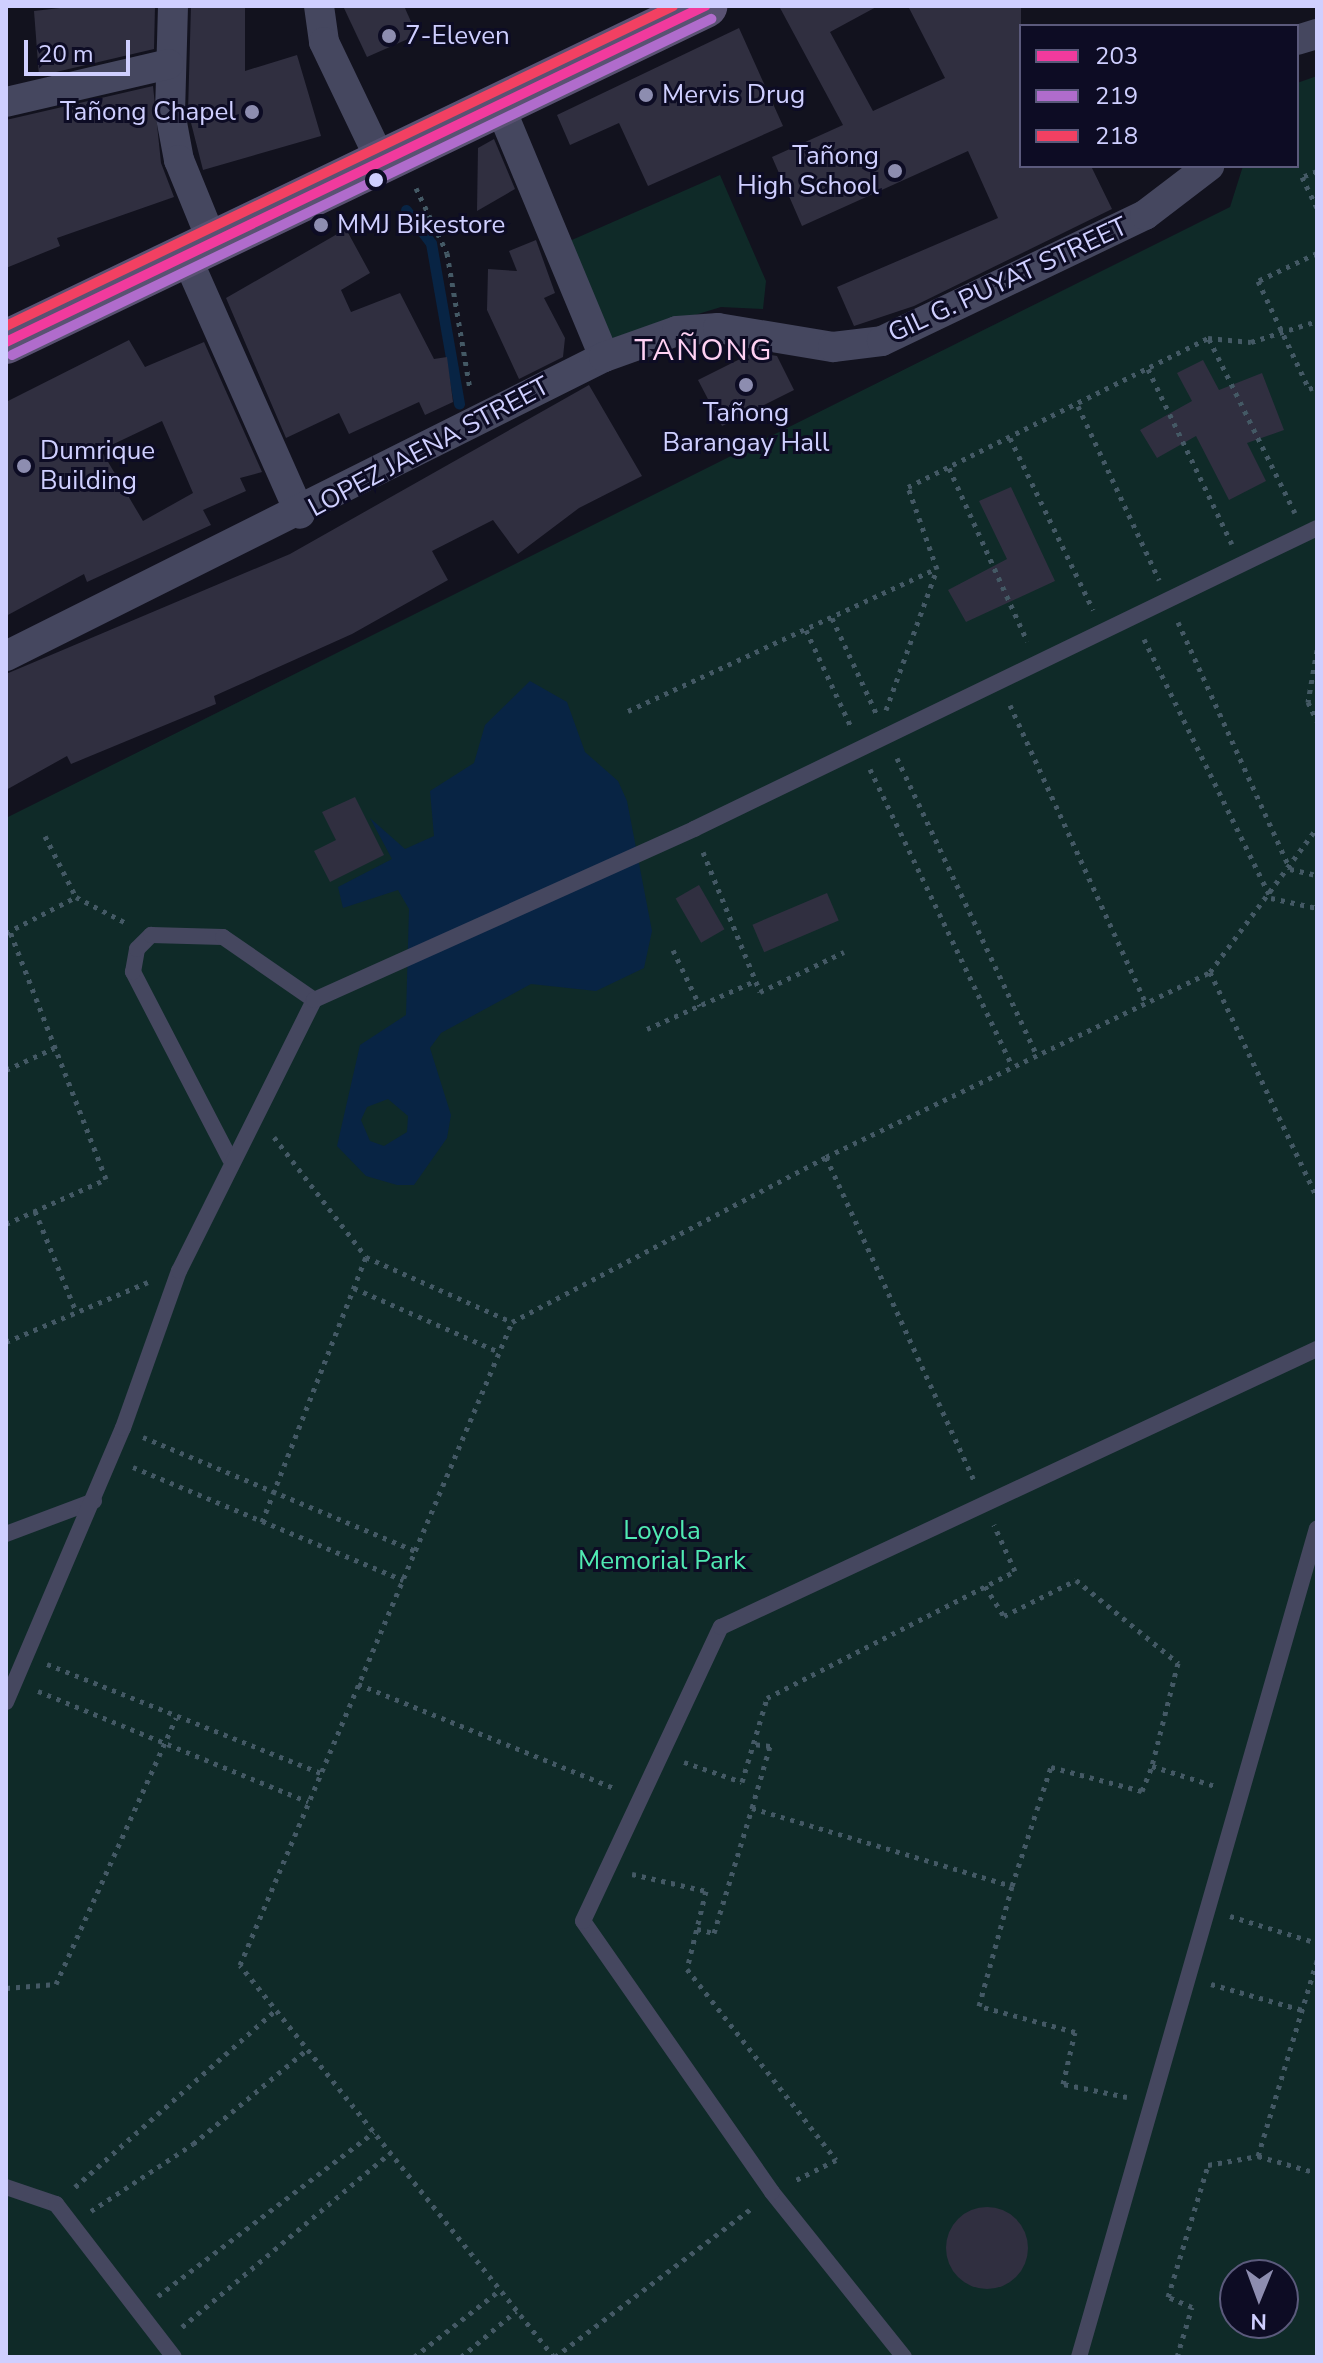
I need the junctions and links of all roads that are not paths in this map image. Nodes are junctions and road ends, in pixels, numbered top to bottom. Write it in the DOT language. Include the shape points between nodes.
graph roads {
  1 [pos="173,6"];
  2 [pos="319,6"];
  3 [pos="705,6"];
  4 [pos="169,64"];
  5 [pos="6,102"];
  6 [pos="498,102"];
  7 [pos="1206,168"];
  8 [pos="397,171"];
  9 [pos="198,247"];
  10 [pos="6,342"];
  11 [pos="604,357"];
  12 [pos="300,514"];
  13 [pos="1311,531"];
  14 [pos="6,656"];
  15 [pos="314,1000"];
  16 [pos="230,1159"];
  17 [pos="1317,1349"];
  18 [pos="94,1501"];
  19 [pos="1317,1528"];
  20 [pos="6,1534"];
  21 [pos="6,1702"];
  22 [pos="6,2187"];
  23 [pos="174,2357"];
  24 [pos="904,2357"];
  25 [pos="1079,2357"];
  1 -- 4 [label="street"];
  2 -- 8 [label="street" via="324,42"];
  3 -- 6 [label="main road"];
  4 -- 5 [label="street"];
  4 -- 9 [label="street" via="179,160"];
  6 -- 8 [label="main road"];
  6 -- 11 [label="street"];
  7 -- 11 [label="street, GIL G. PUYAT STREET" via="1145,215 882,341 833,347 718,328 677,331"];
  8 -- 9 [label="main road"];
  9 -- 10 [label="main road"];
  9 -- 12 [label="street"];
  11 -- 12 [label="street, LOPEZ JAENA STREET"];
  12 -- 14 [label="street, LOPEZ JAENA STREET"];
  13 -- 15 [label="lane" via="1101,627 694,829"];
  15 -- 16 [label="lane"];
  15 -- 16 [label="lane" via="223,937 151,935 137,949 133,972"];
  16 -- 18 [label="lane" via="179,1271"];
  17 -- 24 [label="lane" via="721,1627 605,1867 583,1921 772,2192"];
  18 -- 20 [label="lane"];
  18 -- 21 [label="lane"];
  19 -- 25 [label="lane"];
  22 -- 23 [label="lane" via="56,2204"];
}
